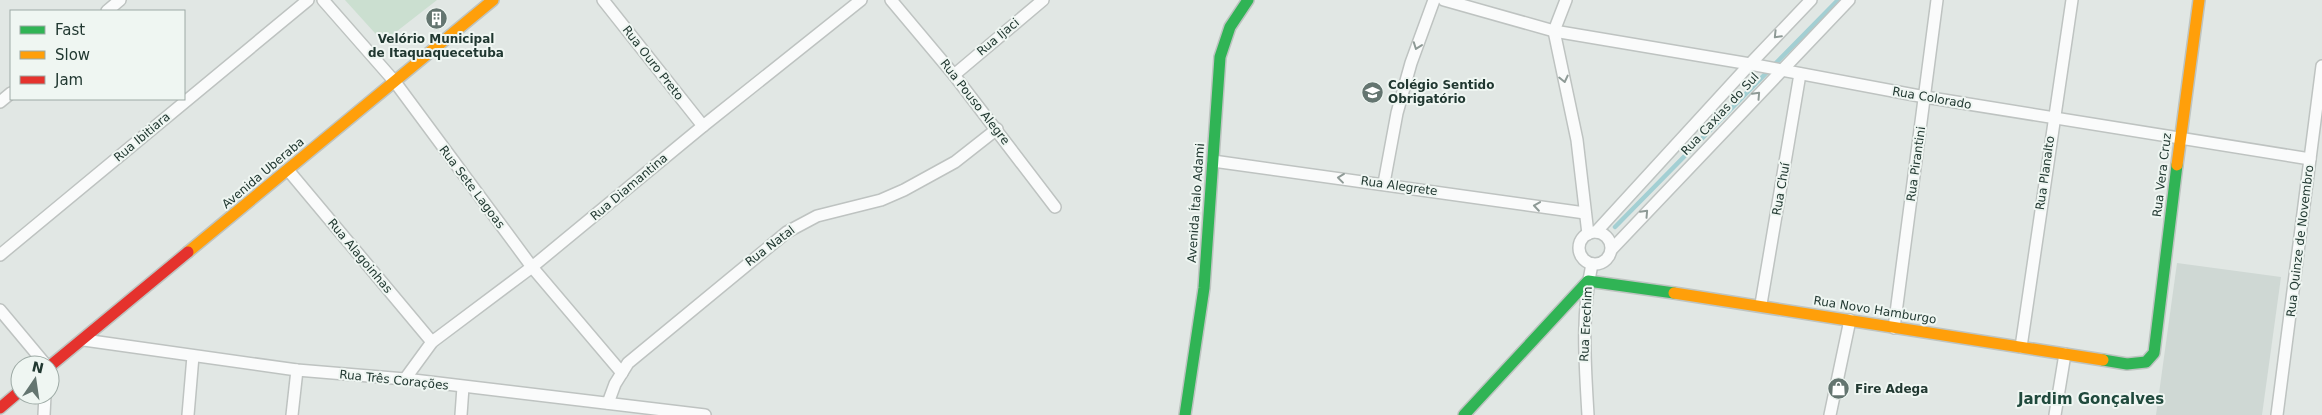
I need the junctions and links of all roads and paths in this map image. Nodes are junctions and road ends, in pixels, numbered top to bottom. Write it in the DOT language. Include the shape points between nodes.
graph roads {
  1 [pos="120,0"];
  2 [pos="308,0"];
  3 [pos="323,0"];
  4 [pos="493,0"];
  5 [pos="603,0"];
  6 [pos="861,0"];
  7 [pos="891,0"];
  8 [pos="1042,0"];
  9 [pos="1248,0"];
  10 [pos="1434,0"];
  11 [pos="1444,0"];
  12 [pos="1566,0"];
  13 [pos="1811,0"];
  14 [pos="1849,0"];
  15 [pos="1937,0"];
  16 [pos="2072,0"];
  17 [pos="2199,0"];
  18 [pos="108,10"];
  19 [pos="1554,31"];
  20 [pos="1751,64"];
  21 [pos="2322,66"];
  22 [pos="1778,69"];
  23 [pos="954,74"];
  24 [pos="1800,74"];
  25 [pos="395,82"];
  26 [pos="10,93"];
  27 [pos="1925,97"];
  28 [pos="0,102"];
  29 [pos="2053,118"];
  30 [pos="703,126"];
  31 [pos="997,129"];
  32 [pos="2180,139"];
  33 [pos="2310,159"];
  34 [pos="1213,161"];
  35 [pos="288,170"];
  36 [pos="1384,183"];
  37 [pos="1055,207"];
  38 [pos="1585,213"];
  39 [pos="1592,233"];
  40 [pos="1612,249"];
  41 [pos="0,255"];
  42 [pos="1592,264"];
  43 [pos="532,267"];
  44 [pos="1588,280"];
  45 [pos="1761,304"];
  46 [pos="0,310"];
  47 [pos="1850,320"];
  48 [pos="1894,328"];
  49 [pos="84,340"];
  50 [pos="432,342"];
  51 [pos="2021,347"];
  52 [pos="2154,353"];
  53 [pos="2065,354"];
  54 [pos="38,355"];
  55 [pos="193,356"];
  56 [pos="60,358"];
  57 [pos="297,370"];
  58 [pos="622,373"];
  59 [pos="405,380"];
  60 [pos="463,387"];
  61 [pos="10,400"];
  62 [pos="608,403"];
  63 [pos="0,408"];
  64 [pos="633,411"];
  65 [pos="188,415"];
  66 [pos="292,415"];
  67 [pos="460,415"];
  68 [pos="705,415"];
  69 [pos="1185,415"];
  70 [pos="1464,415"];
  71 [pos="1588,415"];
  72 [pos="1830,415"];
  73 [pos="2055,415"];
  74 [pos="2277,415"];
  1 -- 18 [label="street"];
  2 -- 41 [label="street, Rua Ibitiara"];
  3 -- 25 [label="street, Rua Sete Lagoas"];
  4 -- 25 [label="street, Avenida Uberaba"];
  5 -- 30 [label="street, Rua Ouro Preto"];
  6 -- 30 [label="street, Rua Diamantina"];
  7 -- 23 [label="street, Rua Pouso Alegre"];
  8 -- 23 [label="street, Rua Ijaci"];
  9 -- 34 [label="street, Avenida Ítalo Adami" via="1233,19 1222,43"];
  10 -- 36 [label="street, one-way" via="1411,63"];
  11 -- 19 [label="street, Rua Colorado"];
  12 -- 19 [label="street"];
  13 -- 20 [label="street, Rua Caxias do Sul, one-way"];
  14 -- 22 [label="street, Rua Caxias do Sul"];
  15 -- 27 [label="street, Rua Pirantini"];
  16 -- 29 [label="street, Rua Planalto"];
  17 -- 32 [label="street, Rua Vera Cruz"];
  19 -- 20 [label="street, Rua Colorado"];
  19 -- 38 [label="street, one-way" via="1577,140"];
  20 -- 22 [label="street, Rua Colorado"];
  20 -- 39 [label="street, Rua Caxias do Sul"];
  21 -- 33 [label="street, Rua Quinze de Novembro"];
  22 -- 24 [label="street, Rua Colorado"];
  40 -- 22 [label="street, Rua Caxias do Sul, one-way"];
  23 -- 31 [label="street, Rua Pouso Alegre"];
  24 -- 27 [label="street, Rua Colorado"];
  24 -- 45 [label="street, Rua Chuí"];
  25 -- 35 [label="street, Avenida Uberaba"];
  25 -- 43 [label="street, Rua Sete Lagoas"];
  26 -- 28 [label="street"];
  27 -- 29 [label="street, Rua Colorado"];
  27 -- 48 [label="street, Rua Pirantini"];
  29 -- 32 [label="street, Rua Colorado"];
  29 -- 51 [label="street, Rua Planalto"];
  30 -- 43 [label="street, Rua Diamantina"];
  31 -- 37 [label="street, Rua Pouso Alegre"];
  31 -- 58 [label="street, Rua Natal" via="955,162 904,190 881,200 817,216 787,232 648,344 628,362"];
  32 -- 33 [label="street, Rua Colorado"];
  32 -- 52 [label="street, Rua Vera Cruz"];
  33 -- 74 [label="street, Rua Quinze de Novembro"];
  36 -- 34 [label="street, Rua Alegrete, one-way"];
  34 -- 69 [label="street, Avenida Ítalo Adami" via="1204,288"];
  35 -- 49 [label="street, Avenida Uberaba"];
  35 -- 50 [label="street, Rua Alagoinhas"];
  38 -- 36 [label="street, Rua Alegrete, one-way"];
  38 -- 39 [label="street"];
  39 -- 40 [label="street" via="1604,234"];
  39 -- 42 [label="street" via="1581,240 1579,248 1581,256"];
  40 -- 42 [label="street" via="1610,257 1603,263"];
  42 -- 44 [label="street, Rua Erechim"];
  43 -- 50 [label="street, Rua Diamantina"];
  43 -- 58 [label="street, Rua Sete Lagoas"];
  44 -- 45 [label="street, Rua Novo Hamburgo"];
  44 -- 70 [label="street"];
  44 -- 71 [label="street, Rua Erechim" via="1584,343"];
  45 -- 47 [label="street, Rua Novo Hamburgo"];
  46 -- 54 [label="street"];
  47 -- 48 [label="street, Rua Novo Hamburgo"];
  47 -- 72 [label="street"];
  48 -- 51 [label="street, Rua Novo Hamburgo"];
  49 -- 55 [label="street, Rua Três Corações"];
  49 -- 56 [label="street, Avenida Uberaba"];
  50 -- 59 [label="street, Rua Diamantina"];
  51 -- 53 [label="street, Rua Novo Hamburgo"];
  52 -- 53 [label="street, Rua Novo Hamburgo" via="2146,362 2127,364"];
  53 -- 73 [label="street"];
  55 -- 57 [label="street, Rua Três Corações"];
  55 -- 65 [label="street"];
  57 -- 59 [label="street, Rua Três Corações"];
  57 -- 66 [label="street"];
  58 -- 62 [label="street, Rua Natal"];
  59 -- 60 [label="street, Rua Três Corações"];
  60 -- 62 [label="street, Rua Três Corações"];
  60 -- 67 [label="street"];
  61 -- 63 [label="street"];
  62 -- 64 [label="street, Rua Três Corações"];
  64 -- 68 [label="street, Rua Três Corações"];
}
